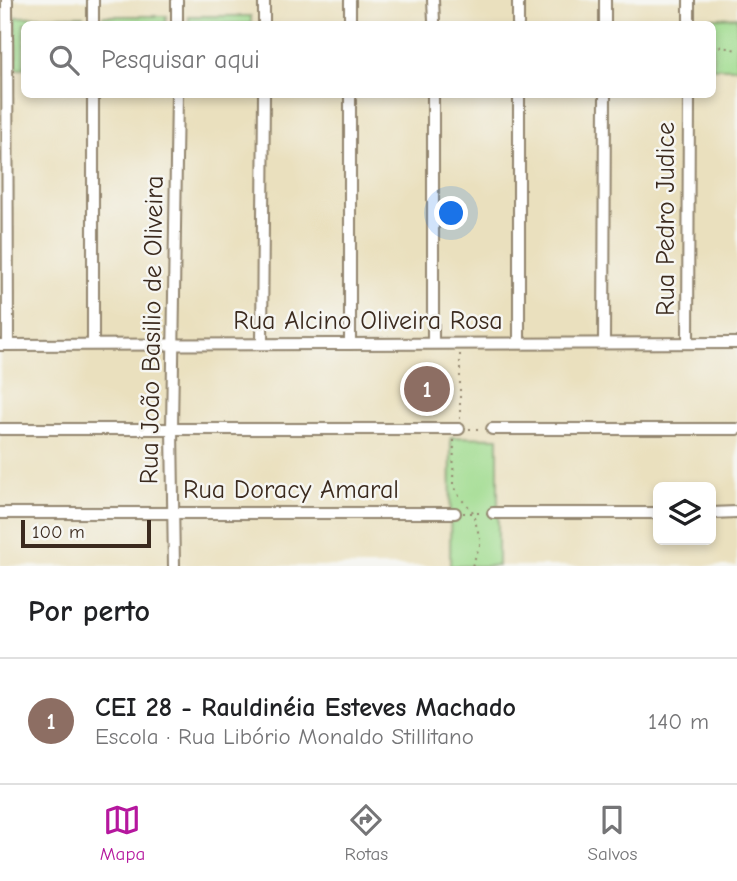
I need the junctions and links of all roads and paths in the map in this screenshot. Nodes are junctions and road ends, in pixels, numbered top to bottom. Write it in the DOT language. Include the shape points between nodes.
graph roads {
  1 [pos="7,0"];
  2 [pos="93,0"];
  3 [pos="177,0"];
  4 [pos="264,0"];
  5 [pos="350,0"];
  6 [pos="433,0"];
  7 [pos="518,0"];
  8 [pos="605,0"];
  9 [pos="689,0"];
  10 [pos="93,21"];
  11 [pos="177,21"];
  12 [pos="264,21"];
  13 [pos="350,21"];
  14 [pos="434,21"];
  15 [pos="519,21"];
  16 [pos="605,21"];
  17 [pos="689,21"];
  18 [pos="716,45"];
  19 [pos="737,45"];
  20 [pos="729,47"];
  21 [pos="737,50"];
  22 [pos="93,98"];
  23 [pos="177,98"];
  24 [pos="264,98"];
  25 [pos="350,98"];
  26 [pos="433,98"];
  27 [pos="519,98"];
  28 [pos="605,98"];
  29 [pos="688,98"];
  30 [pos="433,342"];
  31 [pos="460,343"];
  32 [pos="519,343"];
  33 [pos="604,343"];
  34 [pos="688,343"];
  35 [pos="737,343"];
  36 [pos="93,344"];
  37 [pos="175,344"];
  38 [pos="262,344"];
  39 [pos="350,344"];
  40 [pos="4,345"];
  41 [pos="459,426"];
  42 [pos="0,429"];
  43 [pos="172,429"];
  44 [pos="492,429"];
  45 [pos="737,429"];
  46 [pos="737,512"];
  47 [pos="0,513"];
  48 [pos="173,513"];
  49 [pos="456,513"];
  50 [pos="472,513"];
  51 [pos="494,513"];
  52 [pos="653,513"];
  53 [pos="716,513"];
  54 [pos="174,566"];
  55 [pos="472,566"];
  1 -- 40 [label="street"];
  2 -- 10 [label="street"];
  3 -- 11 [label="street"];
  4 -- 12 [label="street"];
  5 -- 13 [label="street"];
  6 -- 14 [label="street"];
  7 -- 15 [label="street"];
  8 -- 16 [label="street"];
  9 -- 17 [label="street"];
  18 -- 20 [label="path"];
  19 -- 20 [label="path"];
  20 -- 21 [label="path"];
  22 -- 36 [label="street"];
  23 -- 37 [label="street, Rua João Basilio de Oliveira"];
  24 -- 38 [label="street"];
  25 -- 39 [label="street"];
  26 -- 30 [label="street"];
  27 -- 32 [label="street"];
  28 -- 33 [label="street"];
  29 -- 34 [label="street, Rua Pedro Judice"];
  30 -- 31 [label="street, Rua Alcino Oliveira Rosa"];
  30 -- 39 [label="street, Rua Alcino Oliveira Rosa"];
  31 -- 32 [label="street, Rua Alcino Oliveira Rosa"];
  31 -- 41 [label="path"];
  32 -- 33 [label="street, Rua Alcino Oliveira Rosa"];
  33 -- 34 [label="street, Rua Alcino Oliveira Rosa"];
  34 -- 35 [label="street, Rua Alcino Oliveira Rosa"];
  36 -- 37 [label="street, Rua Alcino Oliveira Rosa"];
  36 -- 40 [label="street, Rua Alcino Oliveira Rosa"];
  37 -- 38 [label="street, Rua Alcino Oliveira Rosa"];
  37 -- 43 [label="street, Rua João Basilio de Oliveira"];
  38 -- 39 [label="street, Rua Alcino Oliveira Rosa"];
  41 -- 43 [label="street"];
  41 -- 44 [label="path"];
  41 -- 50 [label="path" via="453,484"];
  42 -- 43 [label="street"];
  43 -- 48 [label="street, Rua João Basilio de Oliveira"];
  44 -- 45 [label="street"];
  46 -- 53 [label="street"];
  47 -- 48 [label="street, Rua Doracy Amaral"];
  48 -- 49 [label="street, Rua Doracy Amaral"];
  48 -- 54 [label="street, Rua João Basilio de Oliveira"];
  49 -- 50 [label="path"];
  50 -- 51 [label="path"];
  50 -- 55 [label="path" via="481,542"];
  51 -- 52 [label="street"];
}
